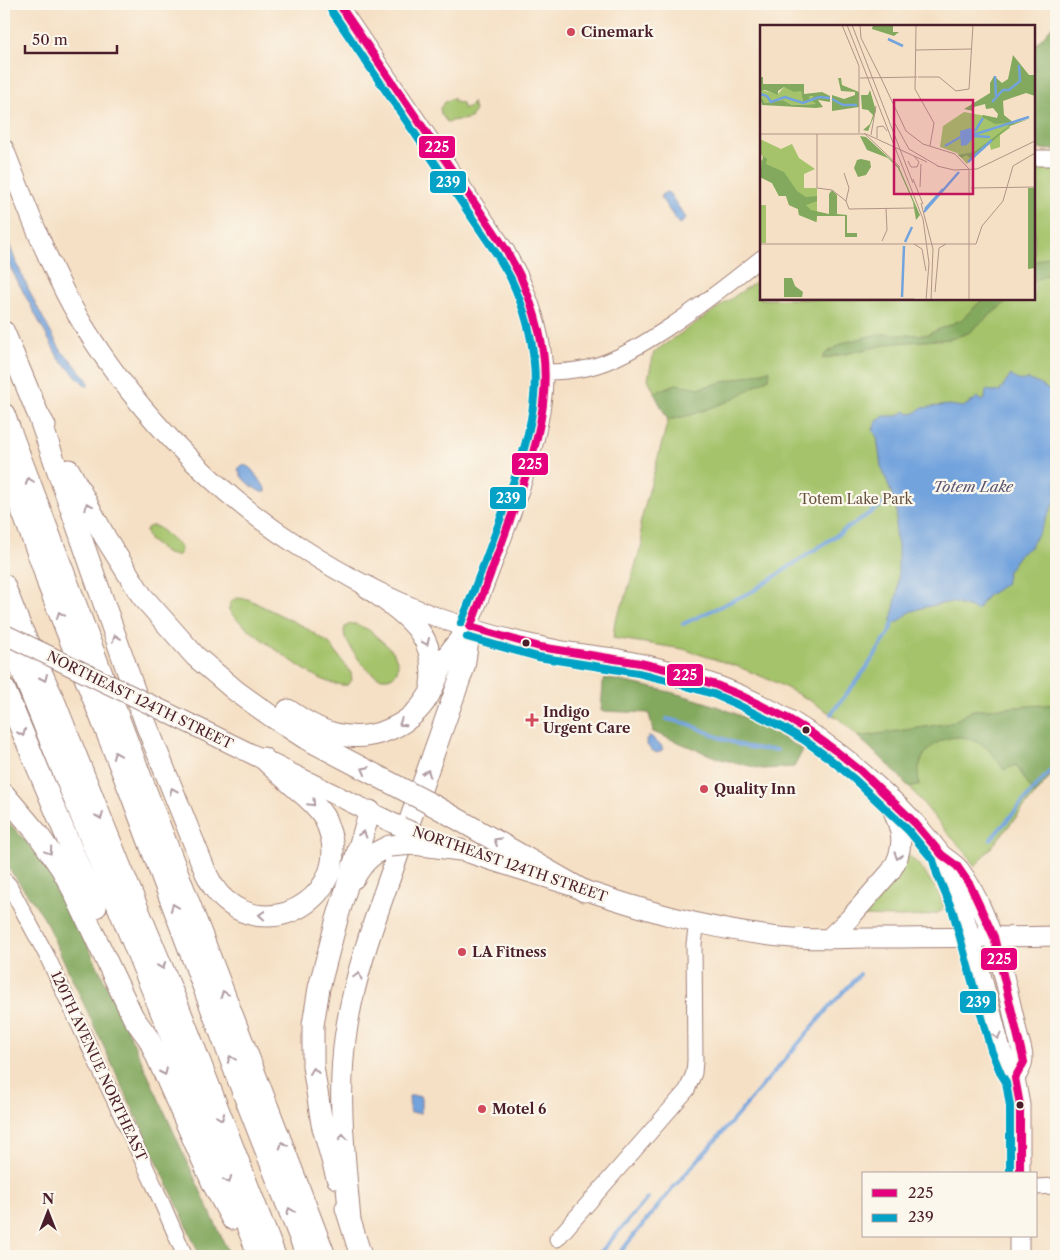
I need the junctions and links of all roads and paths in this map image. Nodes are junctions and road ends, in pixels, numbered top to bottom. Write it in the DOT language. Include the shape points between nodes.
graph roads {
  1 [pos="339,4"];
  2 [pos="4,150"];
  3 [pos="1035,158"];
  4 [pos="1056,158"];
  5 [pos="760,259"];
  6 [pos="4,332"];
  7 [pos="545,372"];
  8 [pos="4,414"];
  9 [pos="38,414"];
  10 [pos="4,462"];
  11 [pos="4,504"];
  12 [pos="105,537"];
  13 [pos="48,584"];
  14 [pos="4,585"];
  15 [pos="366,586"];
  16 [pos="4,626"];
  17 [pos="470,627"];
  18 [pos="4,634"];
  19 [pos="4,688"];
  20 [pos="429,696"];
  21 [pos="263,758"];
  22 [pos="885,793"];
  23 [pos="4,794"];
  24 [pos="370,811"];
  25 [pos="418,840"];
  26 [pos="460,850"];
  27 [pos="942,855"];
  28 [pos="4,880"];
  29 [pos="346,891"];
  30 [pos="584,891"];
  31 [pos="697,922"];
  32 [pos="1056,936"];
  33 [pos="994,937"];
  34 [pos="971,938"];
  35 [pos="828,939"];
  36 [pos="150,1039"];
  37 [pos="1015,1078"];
  38 [pos="1020,1172"];
  39 [pos="1056,1186"];
  40 [pos="1038,1187"];
  41 [pos="350,1221"];
  42 [pos="1019,1238"];
  43 [pos="557,1239"];
  44 [pos="185,1256"];
  45 [pos="253,1256"];
  46 [pos="259,1256"];
  47 [pos="276,1256"];
  48 [pos="307,1256"];
  49 [pos="325,1256"];
  50 [pos="361,1256"];
  51 [pos="1019,1256"];
  1 -- 7 [label="street" via="507,251 536,318"];
  2 -- 15 [label="main road" via="52,268 69,299 103,355 158,425 205,474 253,514"];
  3 -- 4 [label="street"];
  5 -- 7 [label="street" via="640,346 588,368"];
  6 -- 9 [label="highway"];
  7 -- 17 [label="street" via="541,416 527,472"];
  49 -- 8 [label="highway, one-way"];
  12 -- 9 [label="highway, one-way"];
  21 -- 9 [label="highway, one-way" via="324,817 332,837 333,851 328,876 314,897 291,912 262,916 236,908 225,900 214,889 206,873 146,724"];
  10 -- 13 [label="highway"];
  11 -- 13 [label="highway" via="23,547"];
  20 -- 12 [label="highway, one-way" via="409,718 380,733 344,736 318,728 218,659 178,622"];
  30 -- 12 [label="highway, one-way, bridge" via="433,805 298,734 236,691 194,656 142,596"];
  48 -- 13 [label="highway, one-way"];
  14 -- 47 [label="highway, one-way" via="180,1008"];
  15 -- 17 [label="main road" via="421,611"];
  15 -- 20 [label="highway, one-way" via="410,619 423,635 432,665"];
  16 -- 46 [label="highway, one-way"];
  17 -- 20 [label="highway" via="446,659"];
  17 -- 22 [label="main road" via="540,647 657,667 716,685 764,706 810,732"];
  41 -- 17 [label="highway, one-way" via="341,1084 345,1038 356,981 464,667"];
  18 -- 21 [label="main road, NORTHEAST 124TH STREET, bridge"];
  19 -- 36 [label="highway, one-way"];
  21 -- 24 [label="main road, NORTHEAST 124TH STREET"];
  22 -- 27 [label="main road" via="916,823"];
  22 -- 35 [label="main road, one-way" via="901,832 898,857 891,871"];
  23 -- 36 [label="highway, one-way" via="65,875 133,1016"];
  24 -- 25 [label="main road, NORTHEAST 124TH STREET, bridge"];
  29 -- 24 [label="highway, one-way"];
  25 -- 26 [label="highway"];
  25 -- 29 [label="highway, bridge" via="379,850 361,867"];
  26 -- 30 [label="main road, NORTHEAST 124TH STREET"];
  27 -- 33 [label="main road" via="957,866 970,885"];
  27 -- 34 [label="main road"];
  28 -- 44 [label="street, 120TH AVENUE NORTHEAST" via="48,956"];
  41 -- 29 [label="highway, one-way" via="322,1124 313,1066 313,1024 319,988"];
  30 -- 31 [label="main road, NORTHEAST 124TH STREET"];
  31 -- 35 [label="main road, NORTHEAST 124TH STREET" via="754,934"];
  31 -- 43 [label="street" via="694,944 695,1061 687,1090"];
  32 -- 33 [label="main road, NORTHEAST 124TH STREET"];
  33 -- 34 [label="main road, NORTHEAST 124TH STREET"];
  33 -- 37 [label="main road" via="1024,1062"];
  34 -- 35 [label="main road, NORTHEAST 124TH STREET"];
  34 -- 37 [label="main road, one-way" via="1000,1047"];
  36 -- 45 [label="highway, one-way" via="214,1186"];
  37 -- 38 [label="main road" via="1020,1105"];
  39 -- 40 [label="street"];
  41 -- 50 [label="highway"];
  42 -- 51 [label="main road"];
}
